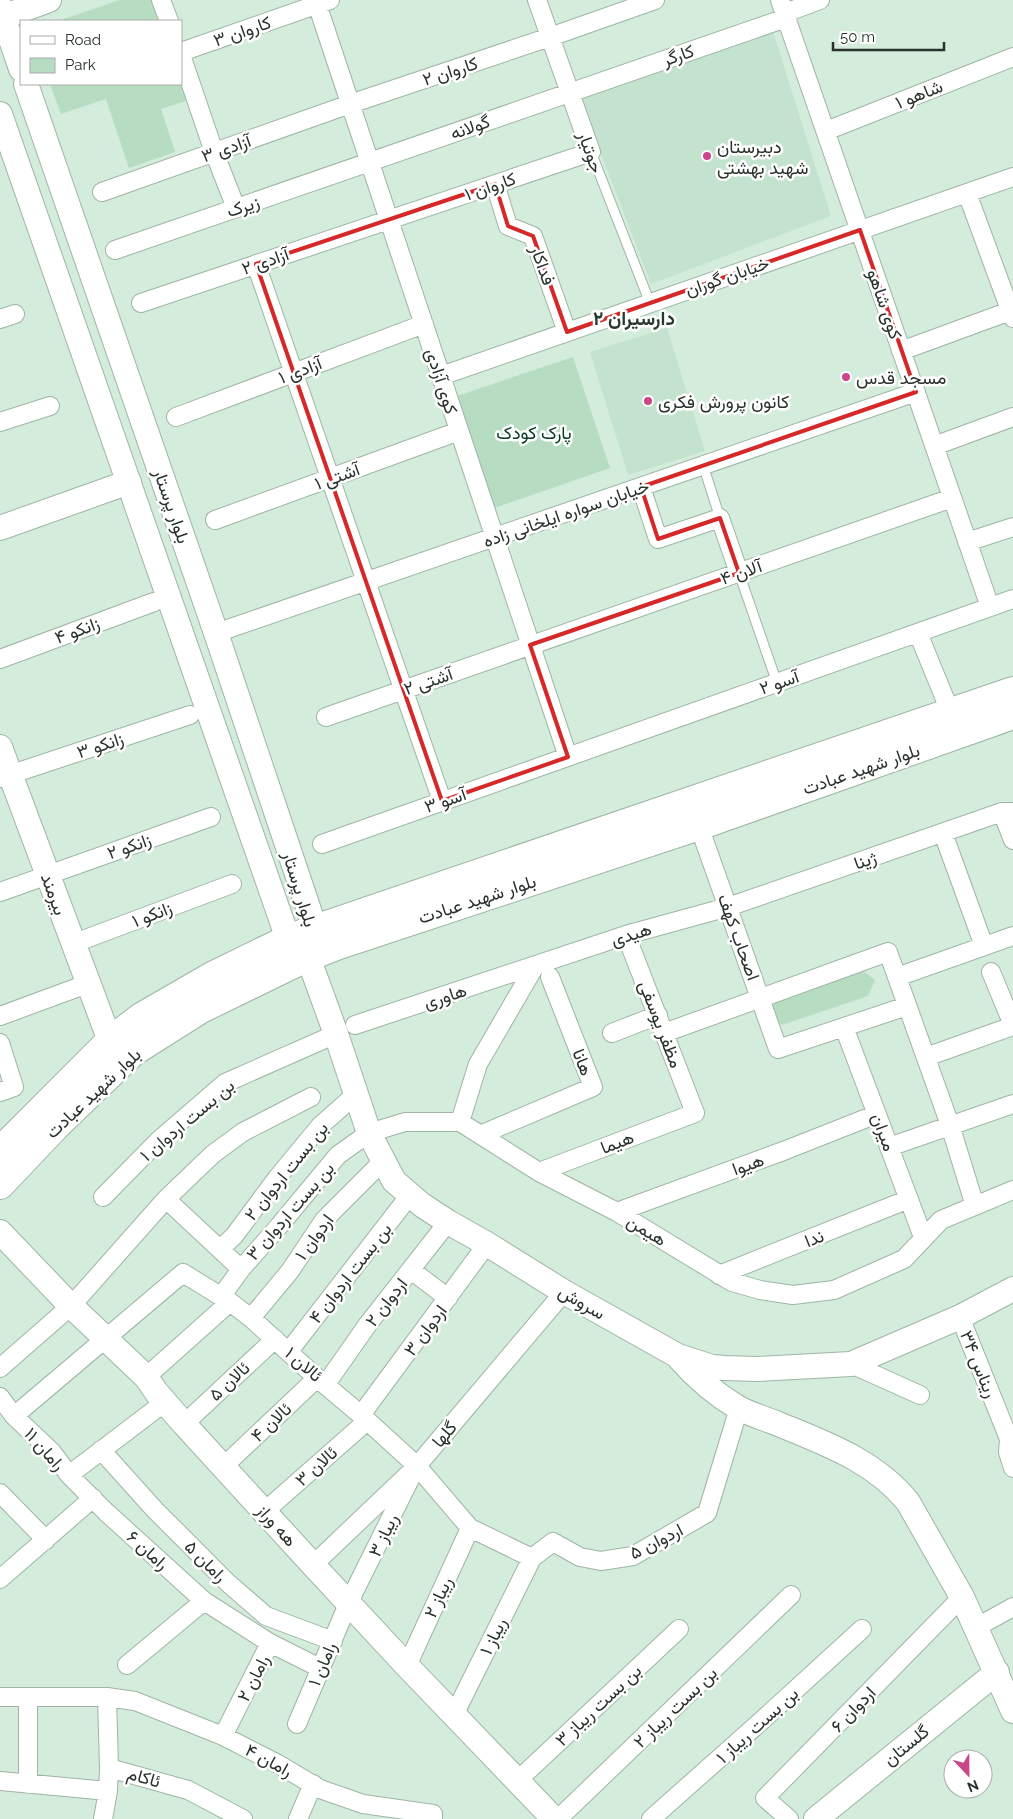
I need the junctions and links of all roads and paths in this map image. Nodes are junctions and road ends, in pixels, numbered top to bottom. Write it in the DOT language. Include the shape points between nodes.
graph roads {
  1 [pos="49,0"];
  2 [pos="161,0"];
  3 [pos="537,0"];
  4 [pos="655,0"];
  5 [pos="820,0"];
  6 [pos="324,2"];
  7 [pos="784,10"];
  8 [pos="1,14"];
  9 [pos="169,20"];
  10 [pos="550,37"];
  11 [pos="182,53"];
  12 [pos="182,56"];
  13 [pos="1013,57"];
  14 [pos="20,66"];
  15 [pos="26,85"];
  16 [pos="570,93"];
  17 [pos="350,104"];
  18 [pos="0,114"];
  19 [pos="826,132"];
  20 [pos="214,152"];
  21 [pos="590,152"];
  22 [pos="370,162"];
  23 [pos="1013,177"];
  24 [pos="495,184"];
  25 [pos="102,192"];
  26 [pos="967,193"];
  27 [pos="236,208"];
  28 [pos="389,220"];
  29 [pos="860,230"];
  30 [pos="115,250"];
  31 [pos="256,264"];
  32 [pos="141,303"];
  33 [pos="650,303"];
  34 [pos="1012,313"];
  35 [pos="424,324"];
  36 [pos="567,332"];
  37 [pos="901,351"];
  38 [pos="293,373"];
  39 [pos="441,376"];
  40 [pos="916,392"];
  41 [pos="50,406"];
  42 [pos="176,417"];
  43 [pos="1013,417"];
  44 [pos="0,422"];
  45 [pos="459,432"];
  46 [pos="934,446"];
  47 [pos="703,466"];
  48 [pos="330,479"];
  49 [pos="129,482"];
  50 [pos="641,487"];
  51 [pos="952,498"];
  52 [pos="720,518"];
  53 [pos="215,520"];
  54 [pos="1013,527"];
  55 [pos="0,528"];
  56 [pos="494,537"];
  57 [pos="967,542"];
  58 [pos="739,573"];
  59 [pos="366,582"];
  60 [pos="1013,599"];
  61 [pos="154,602"];
  62 [pos="990,607"];
  63 [pos="918,633"];
  64 [pos="216,634"];
  65 [pos="530,645"];
  66 [pos="0,659"];
  67 [pos="777,683"];
  68 [pos="404,690"];
  69 [pos="1013,691"];
  70 [pos="945,699"];
  71 [pos="190,715"];
  72 [pos="1013,715"];
  73 [pos="326,717"];
  74 [pos="0,747"];
  75 [pos="568,757"];
  76 [pos="5,776"];
  77 [pos="442,801"];
  78 [pos="1008,812"];
  79 [pos="211,817"];
  80 [pos="699,826"];
  81 [pos="943,833"];
  82 [pos="1013,840"];
  83 [pos="322,844"];
  84 [pos="47,875"];
  85 [pos="232,884"];
  86 [pos="0,892"];
  87 [pos="728,907"];
  88 [pos="315,928"];
  89 [pos="626,934"];
  90 [pos="1013,936"];
  91 [pos="72,944"];
  92 [pos="984,946"];
  93 [pos="298,948"];
  94 [pos="535,966"];
  95 [pos="991,972"];
  96 [pos="550,977"];
  97 [pos="897,977"];
  98 [pos="87,984"];
  99 [pos="760,998"];
  100 [pos="907,1006"];
  101 [pos="658,1015"];
  102 [pos="0,1016"];
  103 [pos="1013,1025"];
  104 [pos="844,1027"];
  105 [pos="346,1030"];
  106 [pos="612,1033"];
  107 [pos="664,1033"];
  108 [pos="110,1041"];
  109 [pos="0,1043"];
  110 [pos="926,1057"];
  111 [pos="7,1090"];
  112 [pos="355,1095"];
  113 [pos="312,1097"];
  114 [pos="1013,1104"];
  115 [pos="695,1113"];
  116 [pos="877,1114"];
  117 [pos="460,1122"];
  118 [pos="950,1125"];
  119 [pos="368,1133"];
  120 [pos="480,1135"];
  121 [pos="889,1147"];
  122 [pos="0,1151"];
  123 [pos="382,1162"];
  124 [pos="540,1172"];
  125 [pos="0,1185"];
  126 [pos="1013,1190"];
  127 [pos="410,1196"];
  128 [pos="103,1197"];
  129 [pos="166,1199"];
  130 [pos="909,1199"];
  131 [pos="975,1206"];
  132 [pos="617,1212"];
  133 [pos="448,1222"];
  134 [pos="0,1232"];
  135 [pos="923,1237"];
  136 [pos="487,1244"];
  137 [pos="220,1249"];
  138 [pos="240,1269"];
  139 [pos="411,1270"];
  140 [pos="719,1275"];
  141 [pos="1013,1291"];
  142 [pos="564,1292"];
  143 [pos="448,1298"];
  144 [pos="225,1300"];
  145 [pos="72,1305"];
  146 [pos="960,1317"];
  147 [pos="251,1318"];
  148 [pos="104,1338"];
  149 [pos="275,1339"];
  150 [pos="289,1351"];
  151 [pos="678,1356"];
  152 [pos="3,1360"];
  153 [pos="851,1364"];
  154 [pos="146,1377"];
  155 [pos="322,1381"];
  156 [pos="920,1396"];
  157 [pos="0,1397"];
  158 [pos="165,1402"];
  159 [pos="739,1408"];
  160 [pos="14,1416"];
  161 [pos="364,1418"];
  162 [pos="184,1424"];
  163 [pos="102,1450"];
  164 [pos="224,1466"];
  165 [pos="417,1466"];
  166 [pos="1013,1468"];
  167 [pos="69,1475"];
  168 [pos="0,1493"];
  169 [pos="93,1498"];
  170 [pos="265,1511"];
  171 [pos="470,1528"];
  172 [pos="46,1540"];
  173 [pos="532,1558"];
  174 [pos="313,1565"];
  175 [pos="0,1579"];
  176 [pos="791,1595"];
  177 [pos="962,1597"];
  178 [pos="204,1601"];
  179 [pos="348,1604"];
  180 [pos="1013,1607"];
  181 [pos="977,1628"];
  182 [pos="679,1629"];
  183 [pos="862,1629"];
  184 [pos="332,1641"];
  185 [pos="270,1644"];
  186 [pos="128,1665"];
  187 [pos="407,1666"];
  188 [pos="320,1668"];
  189 [pos="997,1672"];
  190 [pos="0,1696"];
  191 [pos="28,1697"];
  192 [pos="107,1697"];
  193 [pos="1013,1711"];
  194 [pos="454,1715"];
  195 [pos="297,1724"];
  196 [pos="223,1736"];
  197 [pos="109,1768"];
  198 [pos="0,1781"];
  199 [pos="517,1781"];
  200 [pos="28,1784"];
  201 [pos="313,1784"];
  202 [pos="108,1791"];
  203 [pos="399,1814"];
  204 [pos="433,1816"];
  205 [pos="103,1819"];
  206 [pos="243,1819"];
  207 [pos="298,1819"];
  208 [pos="554,1819"];
  209 [pos="558,1819"];
  210 [pos="651,1819"];
  211 [pos="789,1819"];
  212 [pos="816,1819"];
  1 -- 8 [label="street"];
  2 -- 9 [label="street"];
  3 -- 10 [label="street, جوتیار"];
  4 -- 10 [label="street, کاروان ۲"];
  5 -- 7 [label="street, کارگر"];
  6 -- 11 [label="street, کاروان ۳"];
  6 -- 17 [label="street, کوی آزادی"];
  7 -- 16 [label="street, کارگر"];
  7 -- 19 [label="street, کوی شاهو"];
  8 -- 14 [label="street"];
  10 -- 16 [label="street, جوتیار"];
  10 -- 17 [label="street, کاروان ۲"];
  12 -- 20 [label="street"];
  13 -- 19 [label="street, شاهو ۱"];
  15 -- 64 [label="street, بلوار پرستار"];
  16 -- 21 [label="street, جوتیار"];
  16 -- 22 [label="street, گولانه"];
  17 -- 20 [label="street, آزادی ۳"];
  17 -- 22 [label="street, کوی آزادی"];
  18 -- 49 [label="street, بلوار پرستار"];
  19 -- 29 [label="street, کوی شاهو"];
  20 -- 25 [label="street, آزادی ۳"];
  20 -- 27 [label="street"];
  21 -- 24 [label="street, کاروان ۱"];
  21 -- 33 [label="lane, جوتیار"];
  22 -- 27 [label="street, زیرک"];
  22 -- 28 [label="street, کوی آزادی"];
  23 -- 26 [label="street, خیابان گوران"];
  24 -- 28 [label="street, کاروان ۱"];
  24 -- 36 [label="street, فداکار" via="508,226 532,236"];
  26 -- 29 [label="street, خیابان گوران"];
  26 -- 34 [label="street"];
  27 -- 30 [label="street, زیرک"];
  28 -- 31 [label="street, آزادی ۲"];
  28 -- 35 [label="street, کوی آزادی"];
  29 -- 33 [label="street, خیابان گوران"];
  29 -- 37 [label="street, کوی شاهو"];
  31 -- 32 [label="street, آزادی ۲"];
  31 -- 38 [label="street"];
  33 -- 36 [label="street, خیابان گوران"];
  34 -- 37 [label="street"];
  35 -- 38 [label="street, آزادی ۱"];
  35 -- 39 [label="street, کوی آزادی"];
  36 -- 39 [label="street, خیابان گوران"];
  37 -- 40 [label="street, کوی شاهو"];
  38 -- 42 [label="street, آزادی ۱"];
  38 -- 48 [label="street"];
  39 -- 45 [label="street, کوی آزادی"];
  40 -- 46 [label="street, کوی شاهو"];
  40 -- 47 [label="street, خیابان سواره ایلخانی زاده"];
  41 -- 44 [label="street"];
  43 -- 46 [label="street"];
  45 -- 48 [label="street, آشتی ۱"];
  45 -- 56 [label="street, کوی آزادی"];
  46 -- 51 [label="street, کوی شاهو"];
  47 -- 50 [label="street, خیابان سواره ایلخانی زاده"];
  47 -- 52 [label="lane"];
  48 -- 53 [label="street, آشتی ۱"];
  48 -- 59 [label="street"];
  49 -- 55 [label="street"];
  49 -- 93 [label="street, بلوار پرستار"];
  50 -- 52 [label="street" via="658,538"];
  50 -- 56 [label="street, خیابان سواره ایلخانی زاده"];
  51 -- 57 [label="street, کوی شاهو"];
  51 -- 58 [label="street, آلان ۴"];
  52 -- 58 [label="street"];
  54 -- 57 [label="street"];
  56 -- 59 [label="street, خیابان سواره ایلخانی زاده"];
  56 -- 65 [label="street, کوی آزادی"];
  57 -- 62 [label="street, کوی شاهو"];
  58 -- 65 [label="street, آلان ۴"];
  58 -- 67 [label="lane"];
  59 -- 64 [label="street, خیابان سواره ایلخانی زاده"];
  59 -- 68 [label="street"];
  60 -- 62 [label="street, آسو ۲"];
  61 -- 66 [label="street, زانکو ۴"];
  62 -- 63 [label="street, آسو ۲"];
  63 -- 67 [label="street, آسو ۲"];
  63 -- 70 [label="street"];
  64 -- 88 [label="street, بلوار پرستار"];
  65 -- 68 [label="street, آشتی ۲"];
  65 -- 75 [label="street, کوی آزادی"];
  67 -- 75 [label="street, آسو ۲"];
  68 -- 73 [label="street, آشتی ۲"];
  68 -- 77 [label="street"];
  69 -- 88 [label="main road, بلوار شهید عبادت"];
  71 -- 76 [label="street, زانکو ۳"];
  72 -- 80 [label="main road, بلوار شهید عبادت"];
  74 -- 76 [label="street, بیرمند"];
  75 -- 77 [label="street, آسو ۳"];
  76 -- 84 [label="street, بیرمند"];
  77 -- 83 [label="street, آسو ۳"];
  78 -- 81 [label="street, ژینا"];
  78 -- 82 [label="street"];
  79 -- 84 [label="street, زانکو ۲"];
  80 -- 87 [label="street, اصحاب کهف"];
  80 -- 93 [label="main road, بلوار شهید عبادت" via="339,944"];
  81 -- 87 [label="street, ژینا"];
  81 -- 92 [label="street"];
  84 -- 86 [label="street, زانکو ۲"];
  84 -- 91 [label="street, بیرمند"];
  85 -- 91 [label="street, زانکو ۱"];
  87 -- 89 [label="street, هیدی"];
  87 -- 99 [label="street, اصحاب کهف"];
  88 -- 93 [label="main road, بلوار شهید عبادت"];
  89 -- 94 [label="street, هیدی"];
  89 -- 101 [label="street, مظفر یوسفی"];
  90 -- 92 [label="street"];
  91 -- 98 [label="street, بیرمند"];
  92 -- 97 [label="street"];
  93 -- 105 [label="street, سروش"];
  93 -- 108 [label="main road, بلوار شهید عبادت" via="212,976 141,1017"];
  93 -- 125 [label="main road, بلوار شهید عبادت" via="133,1052"];
  94 -- 105 [label="street, هاوری"];
  94 -- 117 [label="street" via="478,1064"];
  95 -- 103 [label="street"];
  96 -- 120 [label="street, هانا" via="593,1087"];
  97 -- 99 [label="street" via="888,952"];
  97 -- 100 [label="street"];
  98 -- 102 [label="street"];
  98 -- 108 [label="street, بیرمند"];
  99 -- 104 [label="street, اصحاب کهف" via="778,1049"];
  99 -- 107 [label="street"];
  100 -- 104 [label="street"];
  100 -- 110 [label="street"];
  101 -- 106 [label="street"];
  101 -- 107 [label="street, مظفر یوسفی"];
  103 -- 110 [label="street"];
  104 -- 116 [label="street, میران"];
  105 -- 112 [label="street, سروش"];
  105 -- 128 [label="street, بن بست اردوان ۱" via="225,1082 159,1140"];
  107 -- 115 [label="street, مظفر یوسفی"];
  108 -- 122 [label="main road, بلوار شهید عبادت"];
  109 -- 111 [label="street"];
  110 -- 118 [label="street"];
  112 -- 119 [label="street, سروش"];
  112 -- 137 [label="street, بن بست اردوان ۲" via="320,1126 234,1236"];
  113 -- 129 [label="street" via="243,1132 213,1154"];
  114 -- 118 [label="street"];
  115 -- 124 [label="street, هیما"];
  116 -- 121 [label="street, میران"];
  116 -- 132 [label="street, هیوا"];
  117 -- 119 [label="street" via="405,1122"];
  117 -- 120 [label="street, هیمن"];
  118 -- 121 [label="street"];
  118 -- 131 [label="street"];
  119 -- 123 [label="street, سروش"];
  119 -- 138 [label="street, بن بست اردوان ۳" via="338,1155"];
  120 -- 124 [label="street, هیمن"];
  121 -- 130 [label="street, میران"];
  123 -- 127 [label="street, سروش" via="394,1181"];
  123 -- 147 [label="street, اردوان ۱" via="324,1220 290,1271"];
  124 -- 132 [label="street, هیمن"];
  126 -- 131 [label="street, هیمن"];
  127 -- 133 [label="street, سروش"];
  127 -- 150 [label="street, بن بست اردوان ۴"];
  129 -- 137 [label="street"];
  129 -- 145 [label="street"];
  130 -- 135 [label="street, میران"];
  130 -- 140 [label="street, ندا"];
  131 -- 135 [label="street, هیمن" via="940,1220"];
  132 -- 140 [label="street, هیمن"];
  133 -- 136 [label="street, سروش"];
  133 -- 139 [label="street, اردوان ۲"];
  134 -- 145 [label="street, هه وراز"];
  135 -- 140 [label="street, هیمن" via="904,1259 834,1290 793,1295 760,1290"];
  136 -- 142 [label="street, سروش"];
  136 -- 143 [label="street, اردوان ۳"];
  137 -- 138 [label="street"];
  138 -- 144 [label="street, بن بست اردوان ۳"];
  139 -- 143 [label="street"];
  139 -- 155 [label="street, اردوان ۲"];
  141 -- 146 [label="street, سروش"];
  142 -- 151 [label="street, سروش"];
  142 -- 165 [label="street, گلها"];
  143 -- 161 [label="street, اردوان ۳"];
  144 -- 147 [label="street, ئالان ۱"];
  144 -- 148 [label="street, ئالان ۱" via="183,1273"];
  144 -- 154 [label="street, بن بست اردوان ۳"];
  145 -- 148 [label="street, هه وراز"];
  145 -- 152 [label="street"];
  146 -- 153 [label="street, سروش"];
  146 -- 166 [label="street, ریناس ۳۴" via="1009,1439 1008,1452"];
  147 -- 149 [label="street, ئالان ۱"];
  148 -- 154 [label="street, هه وراز"];
  148 -- 160 [label="street"];
  149 -- 150 [label="street, ئالان ۱"];
  149 -- 162 [label="street, ئالان ۵"];
  150 -- 155 [label="street, ئالان ۱"];
  151 -- 153 [label="street, سروش" via="725,1368"];
  151 -- 159 [label="street" via="700,1380"];
  153 -- 156 [label="street"];
  154 -- 158 [label="street, هه وراز"];
  155 -- 161 [label="street, ئالان ۱"];
  155 -- 164 [label="street, ئالان ۴"];
  157 -- 160 [label="street, رامان ۱۱"];
  158 -- 162 [label="street, هه وراز"];
  158 -- 163 [label="street"];
  159 -- 173 [label="street, اردوان ۵" via="707,1513 633,1556 601,1561 580,1557 553,1542"];
  159 -- 177 [label="street" via="826,1443 883,1477 908,1502"];
  160 -- 167 [label="street, رامان ۱۱" via="52,1452"];
  161 -- 165 [label="street, ئالان ۱"];
  161 -- 170 [label="street, ئالان ۳"];
  162 -- 164 [label="street, هه وراز"];
  163 -- 167 [label="street"];
  163 -- 184 [label="street, رامان ۵" via="161,1516 266,1616"];
  164 -- 170 [label="street, هه وراز"];
  165 -- 171 [label="street"];
  165 -- 174 [label="street, گلها"];
  165 -- 179 [label="street, ریباز ۳"];
  167 -- 169 [label="street, رامان ۱۱"];
  168 -- 172 [label="street"];
  169 -- 172 [label="street"];
  169 -- 178 [label="street, رامان ۶"];
  170 -- 174 [label="street, هه وراز"];
  171 -- 173 [label="street"];
  171 -- 187 [label="street, ریباز ۲"];
  172 -- 175 [label="street"];
  173 -- 194 [label="street, ریباز ۱"];
  174 -- 179 [label="street, هه وراز"];
  176 -- 209 [label="street, بن بست ریباز ۲"];
  177 -- 181 [label="street"];
  177 -- 211 [label="street, اردوان ۶" via="765,1798"];
  178 -- 185 [label="street, رامان ۶"];
  178 -- 186 [label="street"];
  179 -- 184 [label="street, رامان ۱"];
  179 -- 187 [label="street, هه وراز"];
  180 -- 181 [label="street"];
  181 -- 189 [label="street"];
  182 -- 199 [label="street, بن بست ریباز ۳"];
  183 -- 210 [label="street, بن بست ریباز ۱"];
  184 -- 188 [label="street, رامان ۱"];
  185 -- 188 [label="street, رامان ۲"];
  185 -- 196 [label="street, رامان ۲"];
  187 -- 194 [label="street, هه وراز"];
  188 -- 195 [label="street, رامان ۱"];
  189 -- 193 [label="street"];
  189 -- 212 [label="street, گلستان"];
  190 -- 191 [label="street, رامان ۴"];
  191 -- 192 [label="street, رامان ۴"];
  191 -- 200 [label="street"];
  192 -- 196 [label="street, رامان ۴" via="135,1701"];
  192 -- 197 [label="street"];
  194 -- 199 [label="street, هه وراز"];
  196 -- 201 [label="street, رامان ۴"];
  197 -- 202 [label="street, ئاکام"];
  197 -- 206 [label="street, ئاکام" via="188,1790"];
  198 -- 200 [label="street, ئاکام"];
  199 -- 208 [label="street, هه وراز"];
  200 -- 202 [label="street, ئاکام"];
  201 -- 203 [label="street, رامان ۴"];
  201 -- 207 [label="street"];
  202 -- 205 [label="street"];
  203 -- 204 [label="street, رامان ۴"];
}
